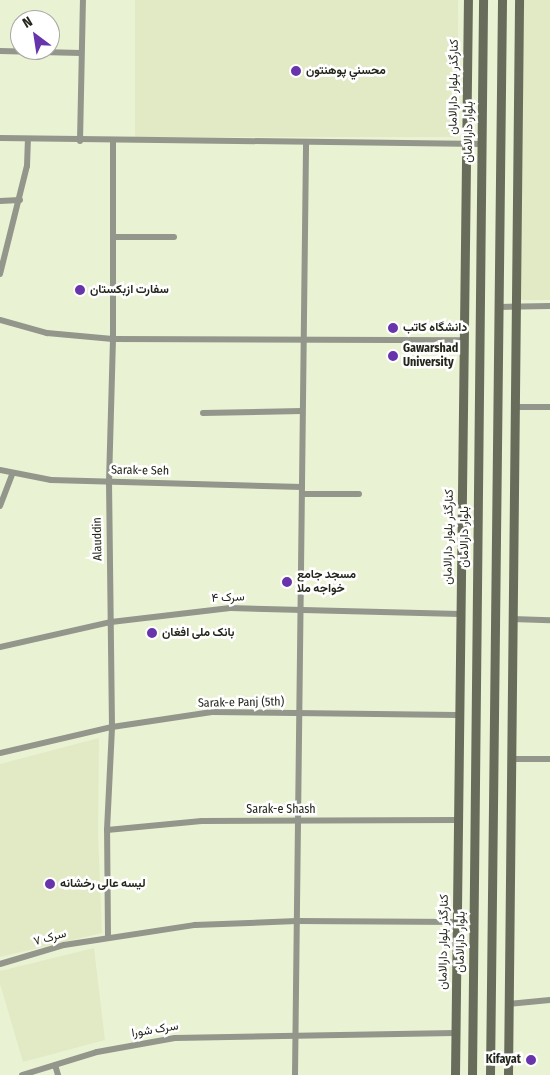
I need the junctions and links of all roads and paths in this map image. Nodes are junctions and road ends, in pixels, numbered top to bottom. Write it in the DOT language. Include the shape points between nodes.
graph roads {
  1 [pos="83,0"];
  2 [pos="468,0"];
  3 [pos="483,0"];
  4 [pos="502,0"];
  5 [pos="518,0"];
  6 [pos="0,52"];
  7 [pos="81,53"];
  8 [pos="0,138"];
  9 [pos="28,141"];
  10 [pos="80,141"];
  11 [pos="113,141"];
  12 [pos="306,144"];
  13 [pos="466,144"];
  14 [pos="481,144"];
  15 [pos="20,200"];
  16 [pos="0,201"];
  17 [pos="113,237"];
  18 [pos="174,237"];
  19 [pos="478,264"];
  20 [pos="465,265"];
  21 [pos="0,274"];
  22 [pos="516,306"];
  23 [pos="550,306"];
  24 [pos="499,307"];
  25 [pos="0,320"];
  26 [pos="113,339"];
  27 [pos="302,339"];
  28 [pos="465,340"];
  29 [pos="516,407"];
  30 [pos="550,407"];
  31 [pos="302,411"];
  32 [pos="203,413"];
  33 [pos="0,470"];
  34 [pos="12,474"];
  35 [pos="109,482"];
  36 [pos="302,490"];
  37 [pos="359,494"];
  38 [pos="0,506"];
  39 [pos="301,609"];
  40 [pos="460,614"];
  41 [pos="512,619"];
  42 [pos="550,620"];
  43 [pos="111,622"];
  44 [pos="0,647"];
  45 [pos="300,713"];
  46 [pos="457,715"];
  47 [pos="112,727"];
  48 [pos="0,752"];
  49 [pos="512,759"];
  50 [pos="550,759"];
  51 [pos="457,820"];
  52 [pos="300,821"];
  53 [pos="106,830"];
  54 [pos="297,921"];
  55 [pos="458,922"];
  56 [pos="108,937"];
  57 [pos="0,964"];
  58 [pos="550,1000"];
  59 [pos="508,1004"];
  60 [pos="455,1033"];
  61 [pos="296,1035"];
  62 [pos="55,1065"];
  63 [pos="25,1074"];
  64 [pos="58,1075"];
  65 [pos="296,1075"];
  66 [pos="455,1075"];
  67 [pos="472,1075"];
  68 [pos="490,1075"];
  69 [pos="508,1075"];
  1 -- 7 [label="street"];
  2 -- 13 [label="main road, کنارگذر بلوار دارالامان"];
  3 -- 14 [label="main road, بلوار دارالامان"];
  4 -- 24 [label="main road"];
  5 -- 22 [label="main road"];
  6 -- 7 [label="street"];
  7 -- 10 [label="street"];
  8 -- 9 [label="street"];
  9 -- 10 [label="street"];
  9 -- 15 [label="street"];
  10 -- 11 [label="street"];
  11 -- 12 [label="street"];
  11 -- 17 [label="street, Alauddin"];
  12 -- 13 [label="street"];
  12 -- 27 [label="street"];
  13 -- 14 [label="street"];
  13 -- 20 [label="main road, کنارگذر بلوار دارالامان"];
  14 -- 19 [label="main road, بلوار دارالامان"];
  15 -- 16 [label="street"];
  15 -- 21 [label="street"];
  17 -- 18 [label="street"];
  17 -- 26 [label="street, Alauddin"];
  19 -- 20 [label="main road"];
  19 -- 67 [label="main road, بلوار دارالامان"];
  20 -- 28 [label="main road, کنارگذر بلوار دارالامان"];
  22 -- 23 [label="street"];
  22 -- 24 [label="street"];
  22 -- 29 [label="main road"];
  24 -- 68 [label="main road"];
  25 -- 26 [label="street" via="47,333"];
  26 -- 27 [label="street"];
  26 -- 35 [label="street, Alauddin"];
  27 -- 28 [label="street"];
  27 -- 31 [label="street"];
  28 -- 40 [label="main road, کنارگذر بلوار دارالامان"];
  29 -- 30 [label="street"];
  29 -- 41 [label="main road"];
  31 -- 32 [label="street"];
  31 -- 36 [label="street"];
  33 -- 34 [label="street, Sarak-e Seh"];
  34 -- 35 [label="street, Sarak-e Seh" via="52,480"];
  34 -- 38 [label="street"];
  35 -- 36 [label="street, Sarak-e Seh"];
  35 -- 43 [label="street, Alauddin"];
  36 -- 37 [label="street, Sarak-e Seh"];
  36 -- 39 [label="street"];
  39 -- 40 [label="street, سرک ۴"];
  39 -- 43 [label="street, سرک ۴" via="230,608"];
  39 -- 45 [label="street"];
  40 -- 46 [label="main road, کنارگذر بلوار دارالامان"];
  41 -- 42 [label="street"];
  41 -- 49 [label="main road"];
  43 -- 44 [label="street, سرک ۴"];
  43 -- 47 [label="street, Alauddin"];
  45 -- 46 [label="street, Sarak-e Panj (5th)"];
  45 -- 47 [label="street, Sarak-e Panj (5th)" via="212,712"];
  45 -- 52 [label="street"];
  46 -- 51 [label="main road, کنارگذر بلوار دارالامان"];
  47 -- 48 [label="street, Sarak-e Panj (5th)"];
  47 -- 53 [label="street, Alauddin"];
  49 -- 50 [label="street"];
  49 -- 59 [label="main road"];
  51 -- 52 [label="street, Sarak-e Shash"];
  51 -- 55 [label="main road, کنارگذر بلوار دارالامان"];
  52 -- 53 [label="street, Sarak-e Shash" via="202,821"];
  52 -- 54 [label="street"];
  53 -- 56 [label="street, Alauddin"];
  54 -- 55 [label="street, سرک ۷"];
  54 -- 56 [label="street, سرک ۷" via="195,924"];
  54 -- 61 [label="street"];
  55 -- 60 [label="main road, کنارگذر بلوار دارالامان"];
  56 -- 57 [label="street, سرک ۷" via="64,945"];
  58 -- 59 [label="street"];
  59 -- 69 [label="main road"];
  60 -- 61 [label="street, سرک شورا"];
  60 -- 66 [label="main road, کنارگذر بلوار دارالامان"];
  61 -- 62 [label="street, سرک شورا" via="175,1038 97,1052"];
  61 -- 65 [label="street"];
  62 -- 63 [label="street, سرک شورا"];
  62 -- 64 [label="street"];
}
